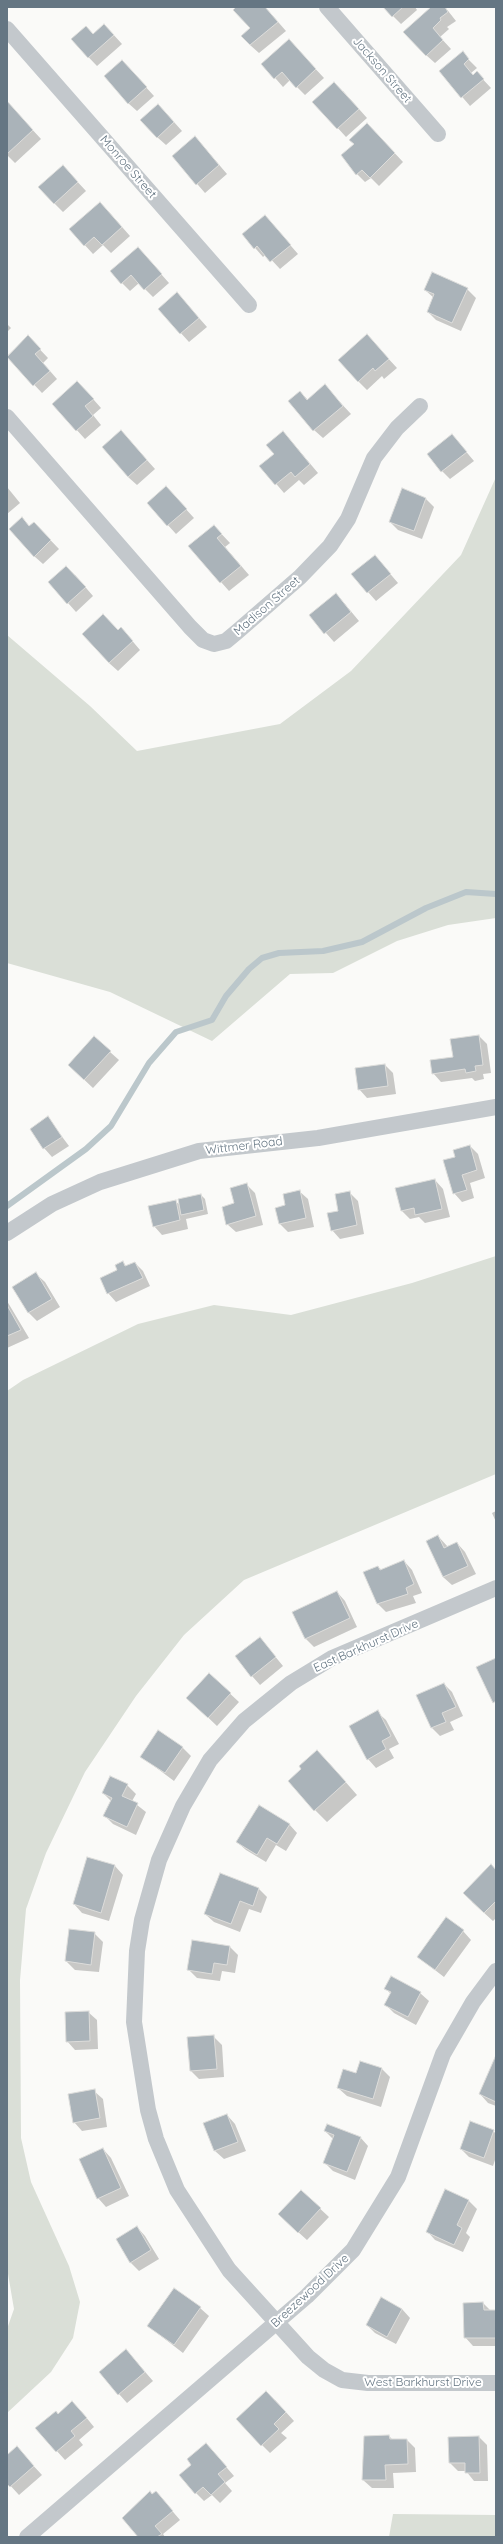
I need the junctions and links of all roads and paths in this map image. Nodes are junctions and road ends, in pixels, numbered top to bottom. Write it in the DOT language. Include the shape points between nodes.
graph roads {
  1 [pos="327,7"];
  2 [pos="7,29"];
  3 [pos="438,134"];
  4 [pos="249,305"];
  5 [pos="420,406"];
  6 [pos="7,417"];
  7 [pos="496,1108"];
  8 [pos="7,1233"];
  9 [pos="496,1588"];
  10 [pos="496,1971"];
  11 [pos="275,2323"];
  12 [pos="496,2383"];
  13 [pos="27,2537"];
  1 -- 3 [label="street, Jackson Street"];
  2 -- 4 [label="street, Monroe Street"];
  5 -- 6 [label="street, Madison Street" via="397,428 374,458 348,519 330,546 300,577 238,631 226,640 214,644 203,640 190,627"];
  7 -- 8 [label="street, Wittmer Road" via="318,1138 199,1151 100,1182 52,1204"];
  9 -- 11 [label="street, East Barkhurst Drive" via="332,1658 291,1683 268,1701 244,1721 210,1760 183,1806 159,1860 142,1920 134,1986 136,2043 148,2110 164,2160 190,2213 229,2270"];
  10 -- 11 [label="street, Breezewood Drive" via="473,2002 443,2054 398,2177 378,2212 353,2250"];
  11 -- 12 [label="street, West Barkhurst Drive" via="308,2357 342,2380 368,2383"];
  11 -- 13 [label="street, Breezewood Drive"];
}
